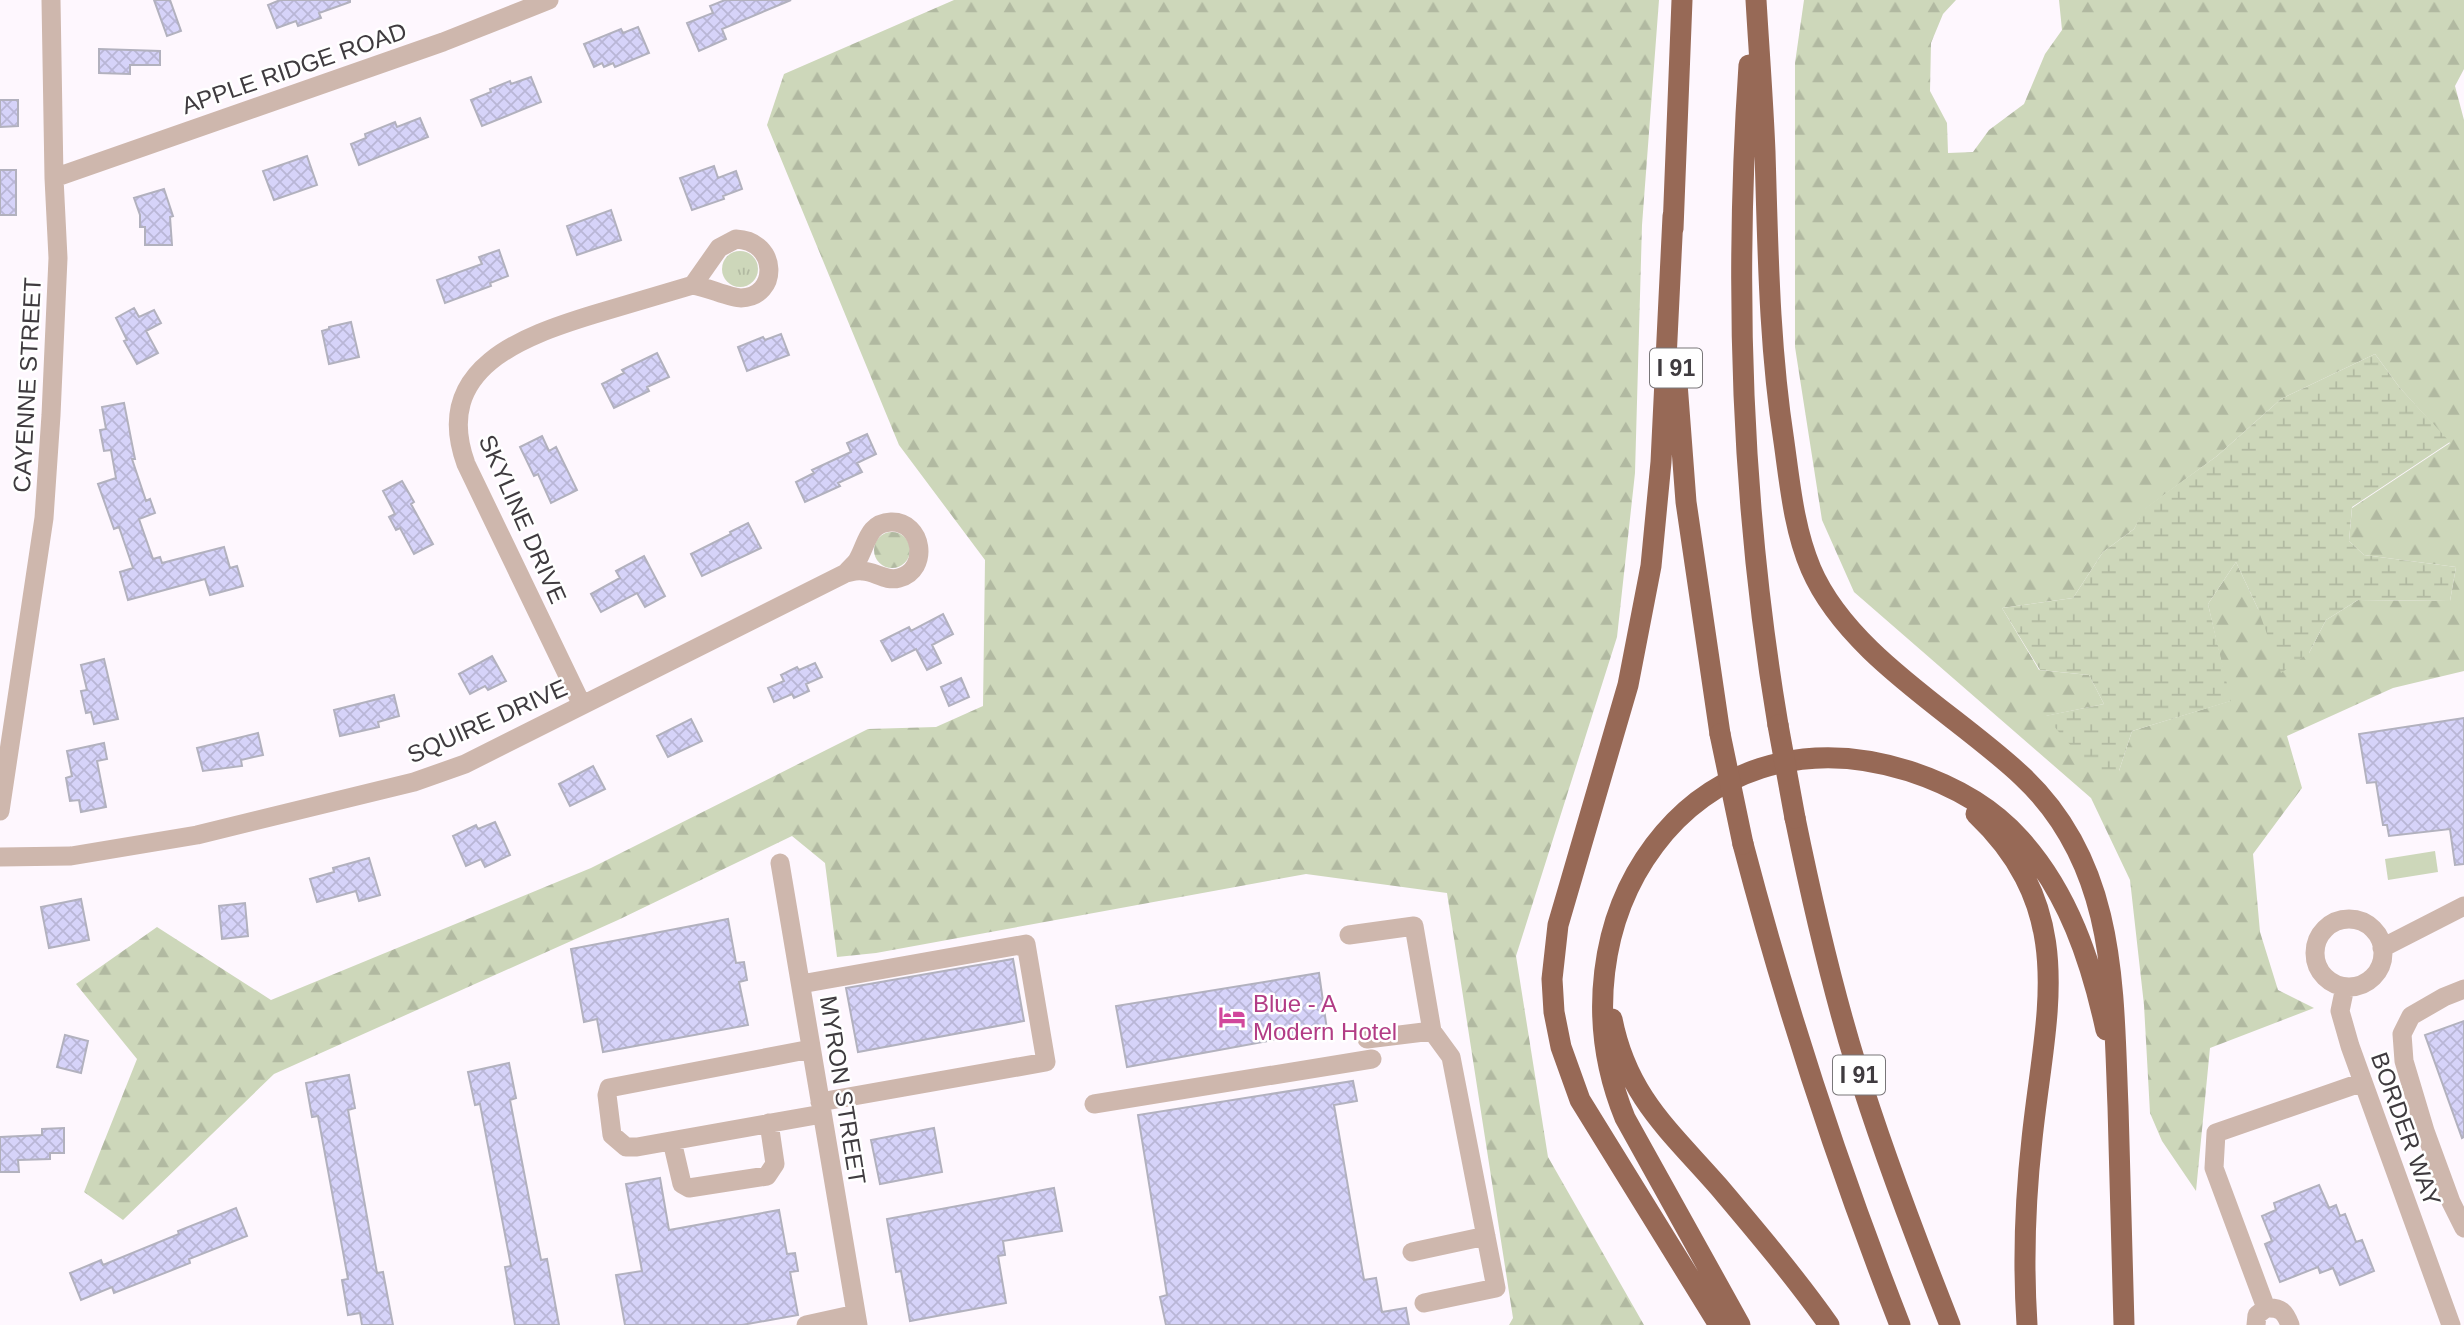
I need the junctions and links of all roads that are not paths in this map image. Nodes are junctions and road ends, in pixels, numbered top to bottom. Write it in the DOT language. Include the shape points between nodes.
graph roads {
  1 [pos="51,0"];
  2 [pos="549,0"];
  3 [pos="1682,0"];
  4 [pos="1755,0"];
  5 [pos="54,178"];
  6 [pos="1672,216"];
  7 [pos="692,285"];
  8 [pos="846,573"];
  9 [pos="582,705"];
  10 [pos="1912,772"];
  11 [pos="0,811"];
  12 [pos="0,857"];
  13 [pos="780,863"];
  14 [pos="2464,906"];
  15 [pos="1617,913"];
  16 [pos="1349,935"];
  17 [pos="2382,948"];
  18 [pos="801,984"];
  19 [pos="2345,987"];
  20 [pos="2464,989"];
  21 [pos="1432,1031"];
  22 [pos="1367,1039"];
  23 [pos="811,1049"];
  24 [pos="1372,1059"];
  25 [pos="2363,1082"];
  26 [pos="1094,1104"];
  27 [pos="821,1108"];
  28 [pos="769,1124"];
  29 [pos="672,1141"];
  30 [pos="2119,1141"];
  31 [pos="2464,1227"];
  32 [pos="1486,1236"];
  33 [pos="1412,1252"];
  34 [pos="1424,1304"];
  35 [pos="2266,1308"];
  36 [pos="857,1319"];
  37 [pos="806,1325"];
  38 [pos="1719,1325"];
  39 [pos="1741,1325"];
  40 [pos="1829,1325"];
  41 [pos="1900,1325"];
  42 [pos="1950,1325"];
  43 [pos="2027,1325"];
  44 [pos="2124,1325"];
  45 [pos="2256,1325"];
  46 [pos="2290,1325"];
  47 [pos="2451,1325"];
  1 -- 5 [label="street, CAYENNE STREET"];
  2 -- 5 [label="street, APPLE RIDGE ROAD" via="443,42"];
  3 -- 6 [label="highway, I 91"];
  4 -- 30 [label="highway" via="1772,342 1802,545 1820,587 1845,624 2017,771 2071,836 2096,894 2109,951"];
  4 -- 42 [label="highway, I 91, bridge" via="1741,202 1741,354 1754,552 1778,725 1819,930 1856,1066"];
  5 -- 11 [label="street, CAYENNE STREET" via="58,271 44,518"];
  6 -- 38 [label="highway" via="1661,462 1651,566 1628,685 1558,925 1552,979 1561,1047 1580,1100"];
  6 -- 41 [label="highway, I 91, bridge" via="1675,361 1686,502 1720,734 1772,952 1848,1188"];
  7 -- 9 [label="street, SKYLINE DRIVE" via="530,336 479,371 462,400 458,430 466,464"];
  8 -- 9 [label="street, SQUIRE DRIVE"];
  9 -- 12 [label="street, SQUIRE DRIVE" via="465,764 414,782 197,835 71,856"];
  10 -- 15 [label="highway" via="1865,760 1819,757 1777,764 1725,785 1691,807 1664,834 1641,865"];
  10 -- 30 [label="highway" via="1955,788 1994,814 2032,852 2059,893 2086,955 2101,1010"];
  10 -- 43 [label="highway" via="1961,802 1996,835 2025,877 2046,935 2049,989 2026,1207"];
  13 -- 18 [label="street, MYRON STREET"];
  14 -- 17 [label="street"];
  15 -- 39 [label="highway" via="1601,1001 1611,1082 1634,1137"];
  15 -- 40 [label="highway" via="1608,962 1609,1002 1634,1084"];
  16 -- 21 [label="street" via="1414,926"];
  17 -- 19 [label="street" via="2374,976"];
  17 -- 19 [label="street" via="2372,928 2351,919 2329,925 2321,933 2316,944 2318,967"];
  18 -- 23 [label="street, MYRON STREET"];
  18 -- 27 [label="street" via="1026,944 1046,1062"];
  19 -- 25 [label="street, BORDER WAY" via="2340,1011"];
  20 -- 31 [label="street" via="2411,1016 2402,1034 2404,1061 2425,1131"];
  21 -- 22 [label="street"];
  21 -- 32 [label="street" via="1451,1057"];
  23 -- 27 [label="street, MYRON STREET"];
  23 -- 29 [label="street" via="609,1088 612,1135 618,1142 637,1147"];
  24 -- 26 [label="street"];
  25 -- 35 [label="street" via="2216,1133 2214,1168"];
  25 -- 47 [label="street, BORDER WAY"];
  27 -- 28 [label="street"];
  27 -- 36 [label="street, MYRON STREET"];
  28 -- 29 [label="street"];
  28 -- 29 [label="street" via="775,1164 766,1176 689,1188 682,1184"];
  30 -- 44 [label="highway"];
  32 -- 33 [label="street"];
  32 -- 34 [label="street" via="1496,1288"];
  35 -- 45 [label="street" via="2257,1315"];
  35 -- 46 [label="street" via="2285,1312"];
  36 -- 37 [label="street"];
}
